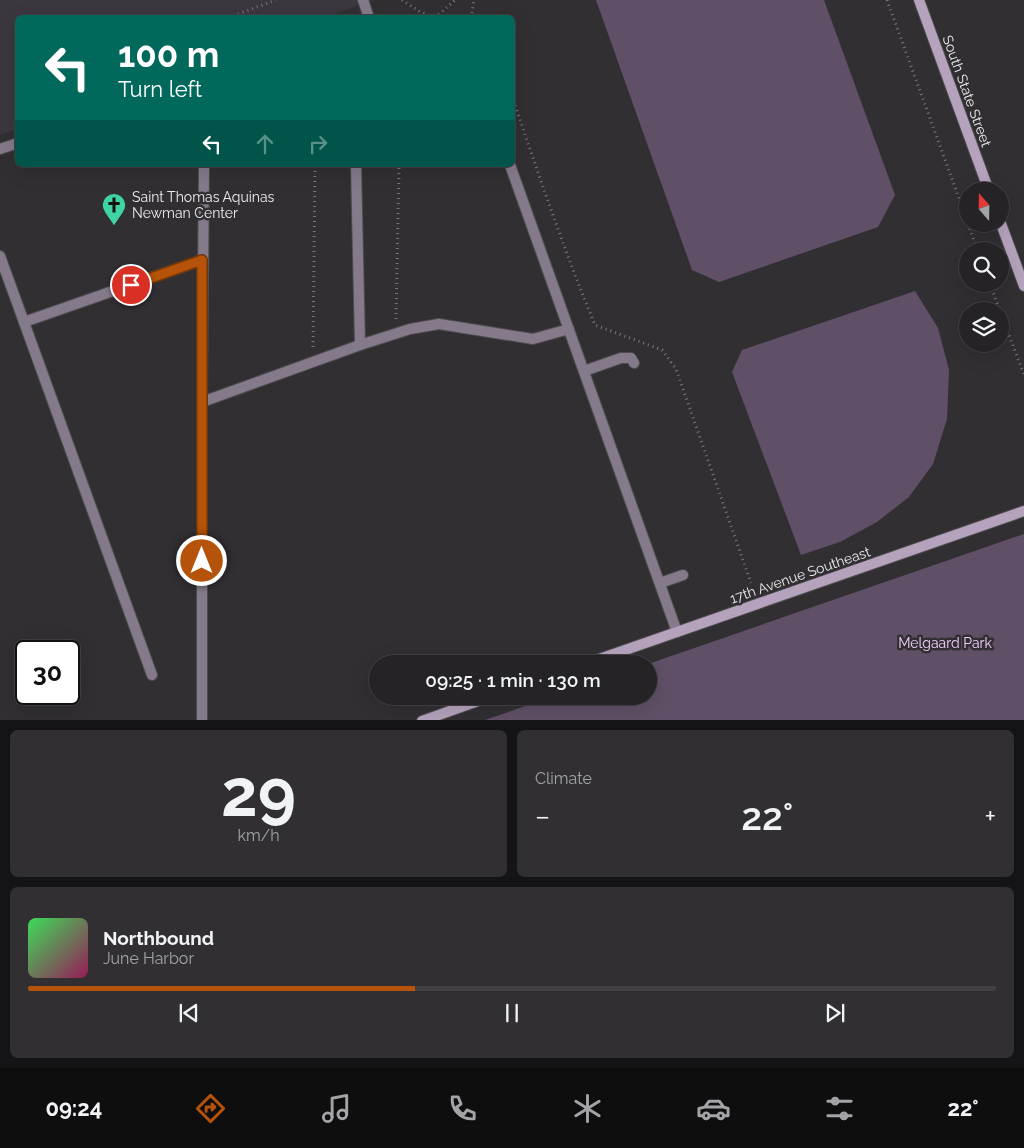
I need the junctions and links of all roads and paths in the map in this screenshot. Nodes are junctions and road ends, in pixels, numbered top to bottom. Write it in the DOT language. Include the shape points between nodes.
graph roads {
  1 [pos="276,0"];
  2 [pos="363,0"];
  3 [pos="402,0"];
  4 [pos="454,0"];
  5 [pos="474,0"];
  6 [pos="887,0"];
  7 [pos="919,0"];
  8 [pos="238,14"];
  9 [pos="368,15"];
  10 [pos="428,15"];
  11 [pos="438,15"];
  12 [pos="472,15"];
  13 [pos="515,105"];
  14 [pos="15,144"];
  15 [pos="0,149"];
  16 [pos="204,167"];
  17 [pos="315,167"];
  18 [pos="356,167"];
  19 [pos="399,167"];
  20 [pos="511,167"];
  21 [pos="986,182"];
  22 [pos="959,198"];
  23 [pos="1004,232"];
  24 [pos="0,256"];
  25 [pos="202,260"];
  26 [pos="1024,286"];
  27 [pos="993,292"];
  28 [pos="439,312"];
  29 [pos="24,322"];
  30 [pos="438,324"];
  31 [pos="569,329"];
  32 [pos="396,334"];
  33 [pos="360,345"];
  34 [pos="312,362"];
  35 [pos="634,363"];
  36 [pos="584,371"];
  37 [pos="1024,375"];
  38 [pos="202,402"];
  39 [pos="1024,511"];
  40 [pos="683,575"];
  41 [pos="660,583"];
  42 [pos="751,583"];
  43 [pos="677,632"];
  44 [pos="611,655"];
  45 [pos="152,675"];
  46 [pos="466,705"];
  47 [pos="202,720"];
  48 [pos="422,720"];
  1 -- 8 [label="path"];
  2 -- 9 [label="street"];
  3 -- 10 [label="path"];
  4 -- 11 [label="path"];
  5 -- 12 [label="path"];
  6 -- 22 [label="path"];
  7 -- 21 [label="street, South State Street"];
  13 -- 42 [label="path" via="595,325 662,350 676,369"];
  14 -- 15 [label="street"];
  16 -- 25 [label="street"];
  17 -- 34 [label="path"];
  18 -- 33 [label="street"];
  19 -- 32 [label="path"];
  20 -- 31 [label="street"];
  23 -- 26 [label="street"];
  24 -- 29 [label="street"];
  25 -- 29 [label="street"];
  25 -- 38 [label="street"];
  27 -- 37 [label="path"];
  28 -- 30 [label="street"];
  29 -- 45 [label="street"];
  30 -- 31 [label="street" via="533,339"];
  30 -- 32 [label="street"];
  31 -- 36 [label="street"];
  32 -- 33 [label="street"];
  33 -- 34 [label="street"];
  34 -- 38 [label="street"];
  35 -- 36 [label="street" via="631,358 621,358"];
  36 -- 41 [label="street"];
  38 -- 47 [label="street"];
  39 -- 43 [label="street, 17th Avenue Southeast"];
  40 -- 41 [label="street"];
  41 -- 43 [label="street"];
  43 -- 44 [label="street, 17th Avenue Southeast"];
  46 -- 48 [label="street"];
}
